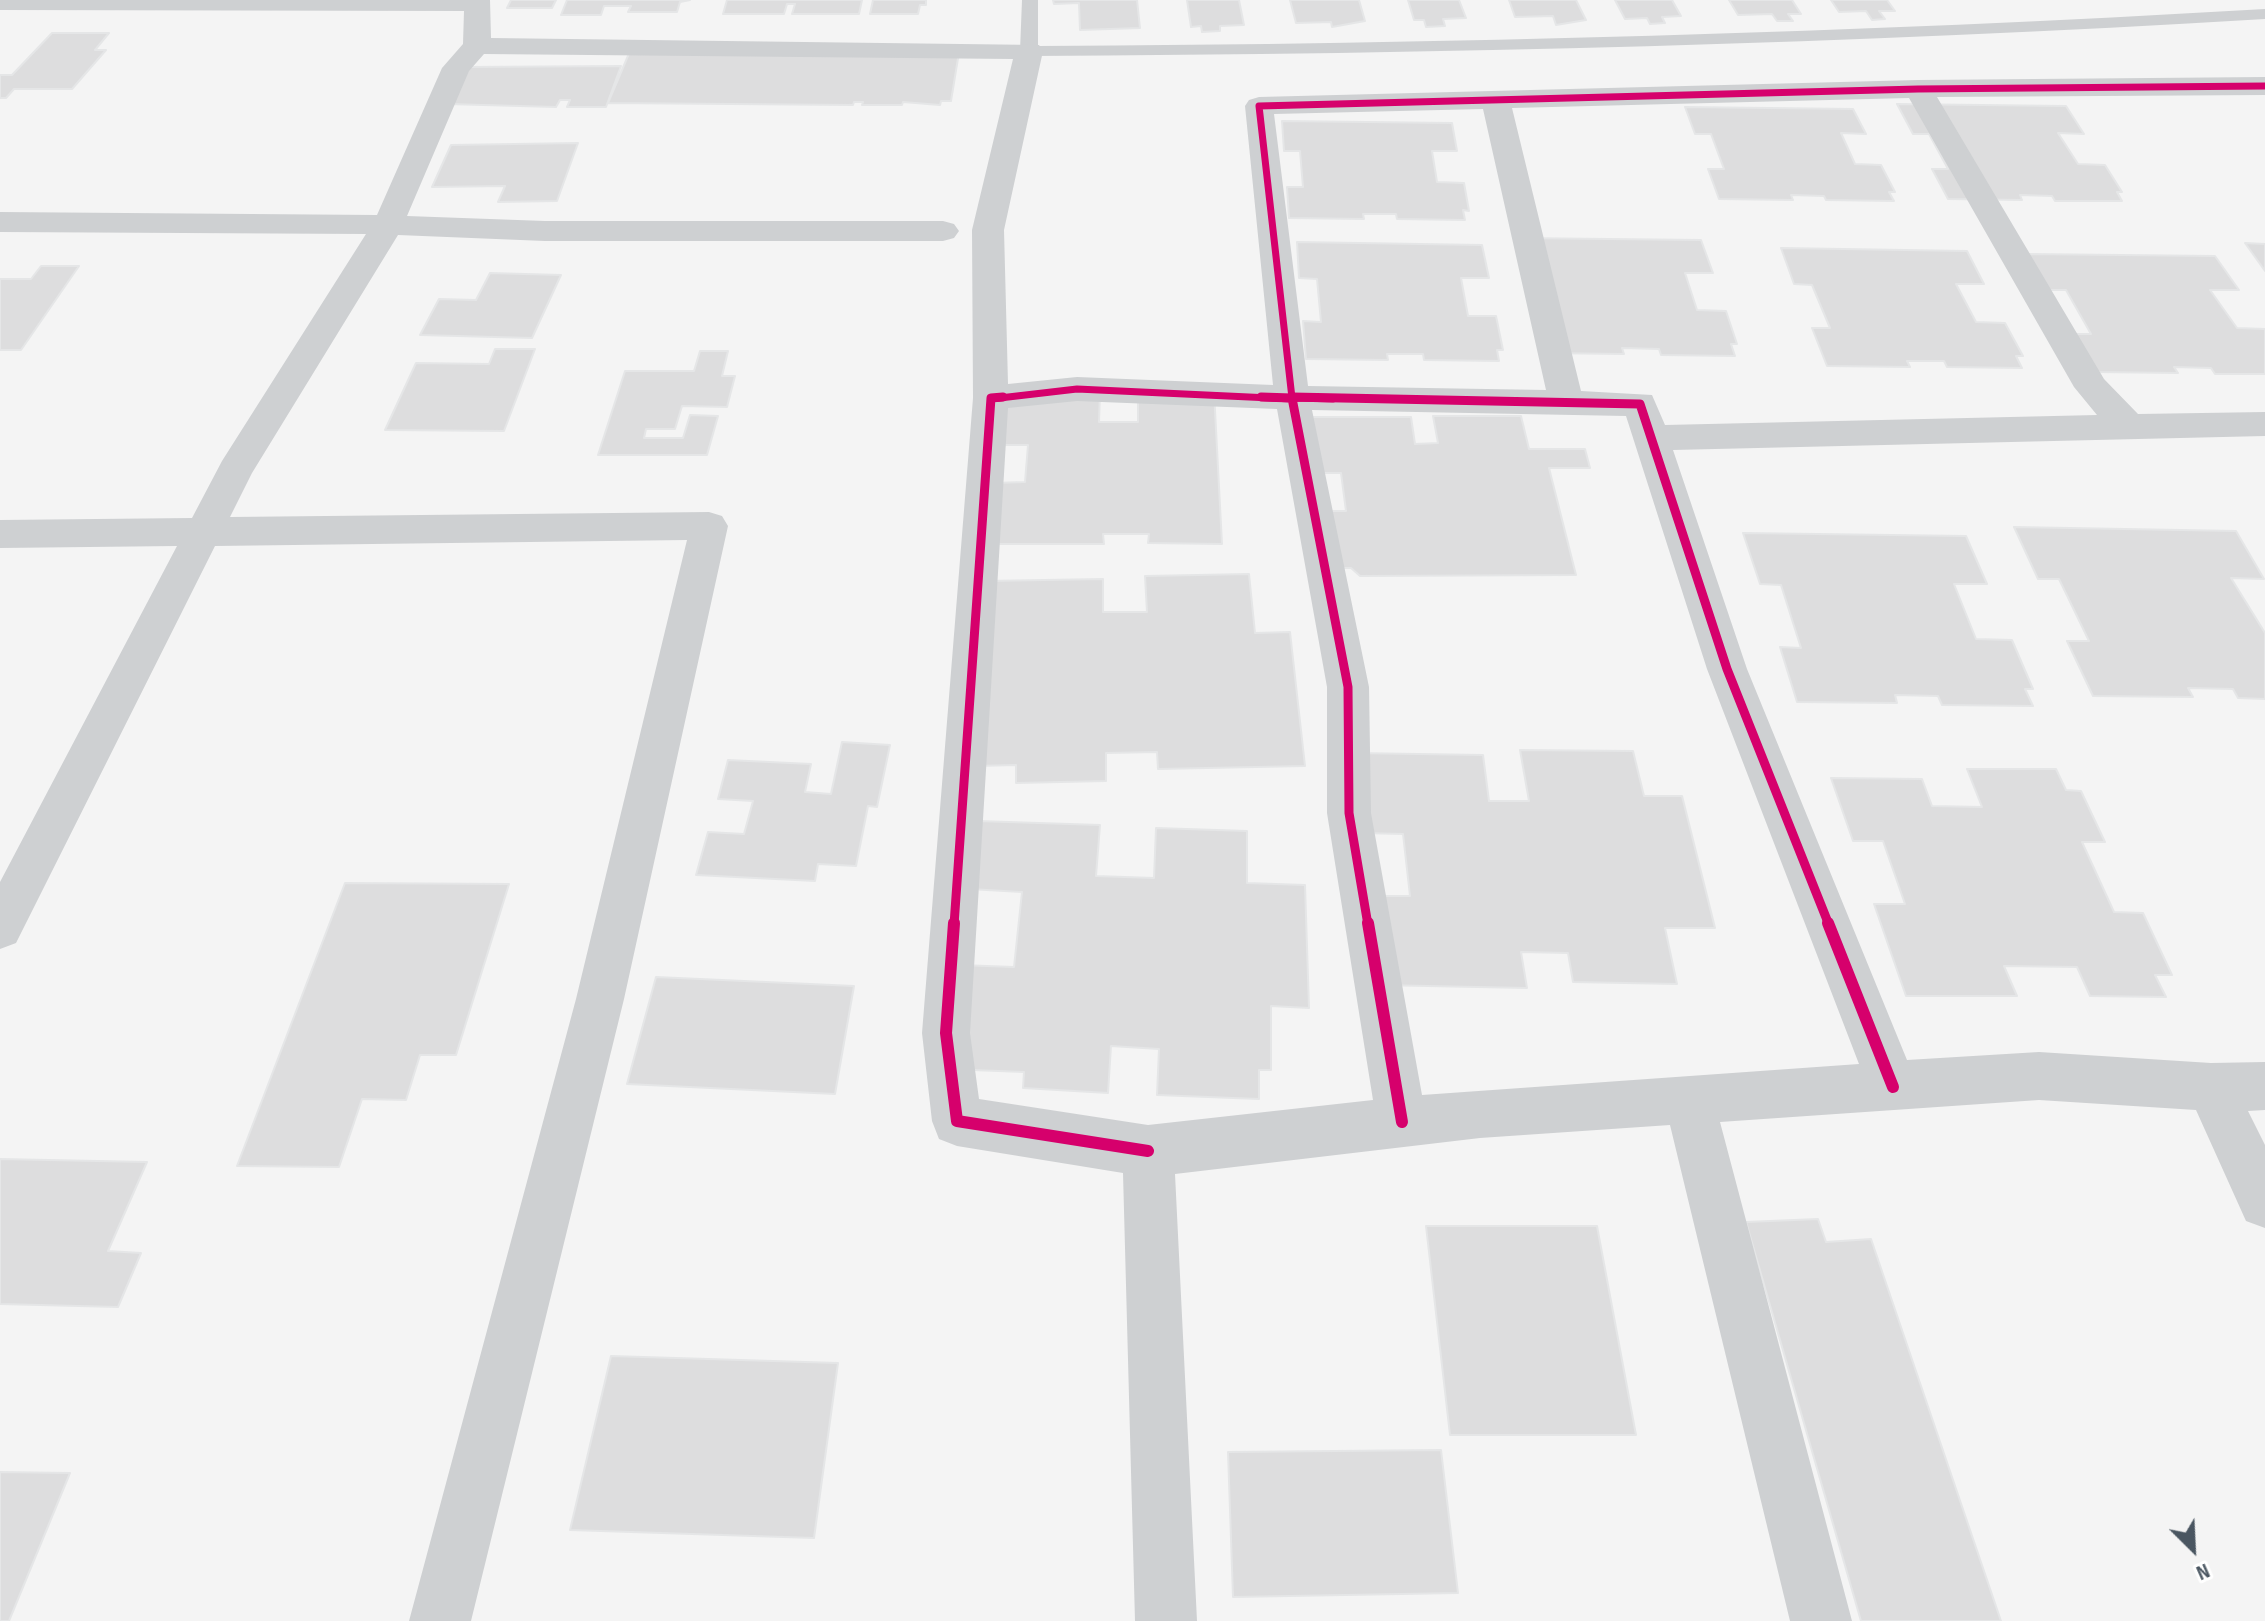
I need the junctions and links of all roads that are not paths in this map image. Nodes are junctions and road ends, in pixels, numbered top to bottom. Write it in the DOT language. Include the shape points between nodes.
graph roads {
  1 [pos="1030,0"];
  2 [pos="0,2"];
  3 [pos="476,2"];
  4 [pos="2265,14"];
  5 [pos="477,46"];
  6 [pos="1029,51"];
  7 [pos="2265,86"];
  8 [pos="1918,89"];
  9 [pos="1495,99"];
  10 [pos="0,222"];
  11 [pos="388,225"];
  12 [pos="943,231"];
  13 [pos="991,398"];
  14 [pos="1292,398"];
  15 [pos="1566,401"];
  16 [pos="2265,424"];
  17 [pos="2128,426"];
  18 [pos="1651,438"];
  19 [pos="203,532"];
  20 [pos="0,534"];
  21 [pos="0,928"];
  22 [pos="2265,1086"];
  23 [pos="1893,1087"];
  24 [pos="1689,1100"];
  25 [pos="2236,1116"];
  26 [pos="1402,1122"];
  27 [pos="1148,1151"];
  28 [pos="2265,1202"];
  29 [pos="440,1621"];
  30 [pos="1166,1621"];
  31 [pos="1821,1621"];
  1 -- 6 [label="lane"];
  2 -- 3 [label="street"];
  3 -- 5 [label="street"];
  4 -- 6 [label="lane" via="1771,37"];
  5 -- 6 [label="street"];
  5 -- 11 [label="street" via="456,68"];
  6 -- 13 [label="street" via="988,230"];
  7 -- 8 [label="street"];
  8 -- 9 [label="street"];
  8 -- 17 [label="street" via="2091,387"];
  9 -- 14 [label="street" via="1259,106"];
  9 -- 15 [label="street"];
  10 -- 11 [label="street"];
  11 -- 12 [label="street" via="545,231"];
  11 -- 19 [label="street" via="235,470"];
  13 -- 14 [label="street" via="1077,389"];
  13 -- 27 [label="street" via="946,1033 957,1121"];
  14 -- 15 [label="street"];
  14 -- 26 [label="street" via="1348,687 1349,813"];
  15 -- 18 [label="street" via="1640,404"];
  16 -- 17 [label="street"];
  17 -- 18 [label="street"];
  18 -- 23 [label="street" via="1727,669"];
  19 -- 20 [label="street"];
  19 -- 21 [label="street"];
  19 -- 29 [label="street" via="709,526 600,999"];
  22 -- 25 [label="street"];
  23 -- 24 [label="street"];
  23 -- 25 [label="street" via="2039,1076"];
  24 -- 26 [label="street"];
  24 -- 31 [label="street"];
  25 -- 28 [label="street"];
  26 -- 27 [label="street"];
  27 -- 30 [label="street"];
}
